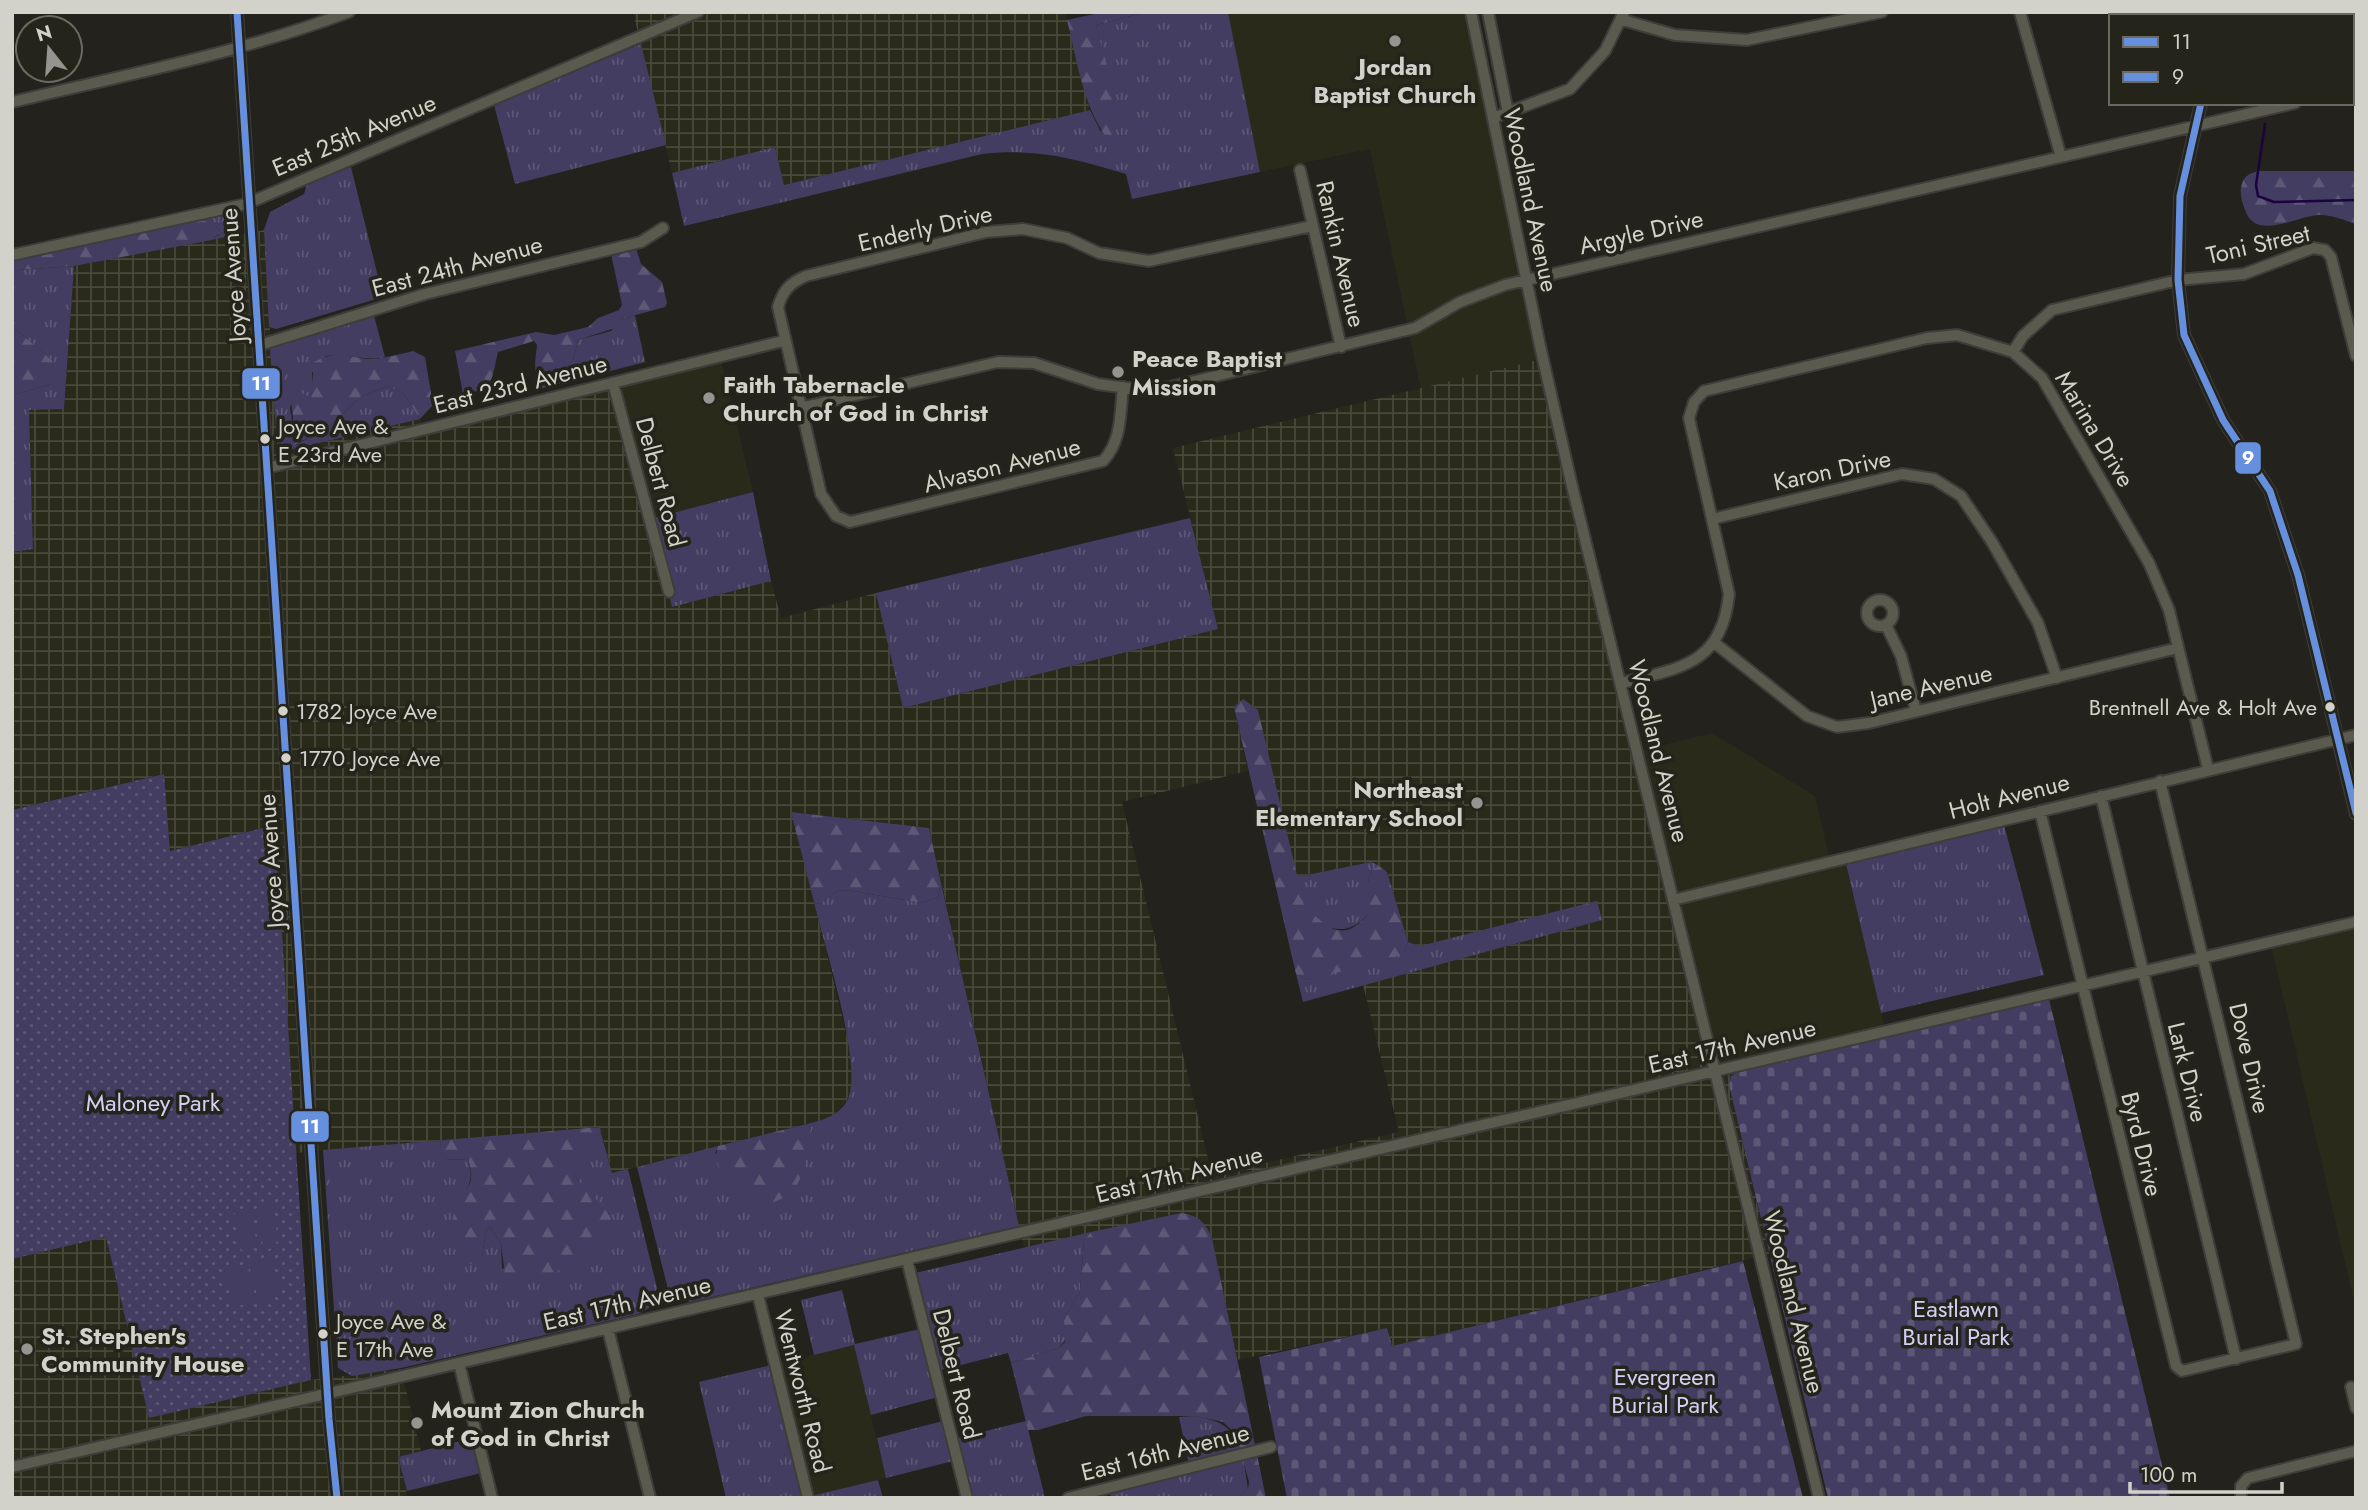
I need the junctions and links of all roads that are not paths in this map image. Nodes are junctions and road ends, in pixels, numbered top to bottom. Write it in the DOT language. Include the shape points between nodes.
graph roads {
  1 [pos="237,12"];
  2 [pos="349,12"];
  3 [pos="698,12"];
  4 [pos="1471,12"];
  5 [pos="1488,12"];
  6 [pos="1882,12"];
  7 [pos="2020,12"];
  8 [pos="1623,16"];
  9 [pos="239,47"];
  10 [pos="12,102"];
  11 [pos="2200,105"];
  12 [pos="2286,105"];
  13 [pos="1508,113"];
  14 [pos="1493,118"];
  15 [pos="2194,126"];
  16 [pos="2061,157"];
  17 [pos="1300,170"];
  18 [pos="249,202"];
  19 [pos="1312,226"];
  20 [pos="663,228"];
  21 [pos="12,255"];
  22 [pos="1526,280"];
  23 [pos="2178,280"];
  24 [pos="783,341"];
  25 [pos="260,345"];
  26 [pos="1341,347"];
  27 [pos="2013,352"];
  28 [pos="2356,356"];
  29 [pos="612,383"];
  30 [pos="1123,387"];
  31 [pos="800,408"];
  32 [pos="267,468"];
  33 [pos="1712,519"];
  34 [pos="669,593"];
  35 [pos="1886,625"];
  36 [pos="1716,644"];
  37 [pos="2178,648"];
  38 [pos="2057,678"];
  39 [pos="1621,683"];
  40 [pos="1916,711"];
  41 [pos="2356,735"];
  42 [pos="2336,740"];
  43 [pos="2208,769"];
  44 [pos="2160,781"];
  45 [pos="2101,796"];
  46 [pos="2040,811"];
  47 [pos="2356,814"];
  48 [pos="1674,900"];
  49 [pos="2356,922"];
  50 [pos="2204,956"];
  51 [pos="2142,972"];
  52 [pos="2082,986"];
  53 [pos="1716,1070"];
  54 [pos="907,1260"];
  55 [pos="758,1295"];
  56 [pos="608,1329"];
  57 [pos="2296,1345"];
  58 [pos="2236,1359"];
  59 [pos="459,1363"];
  60 [pos="2351,1387"];
  61 [pos="327,1393"];
  62 [pos="2356,1408"];
  63 [pos="1271,1447"];
  64 [pos="2356,1451"];
  65 [pos="12,1466"];
  66 [pos="2241,1496"];
  67 [pos="337,1498"];
  68 [pos="492,1498"];
  69 [pos="650,1498"];
  70 [pos="808,1498"];
  71 [pos="967,1498"];
  72 [pos="1068,1498"];
  73 [pos="1819,1498"];
  1 -- 9 [label="street, Joyce Avenue"];
  2 -- 9 [label="street"];
  3 -- 18 [label="street, East 25th Avenue"];
  4 -- 14 [label="street, Woodland Avenue"];
  5 -- 13 [label="street"];
  6 -- 8 [label="street" via="1747,40 1675,34"];
  7 -- 16 [label="street"];
  8 -- 13 [label="street" via="1605,51 1570,89"];
  9 -- 10 [label="street"];
  9 -- 18 [label="street, Joyce Avenue"];
  11 -- 15 [label="street"];
  12 -- 15 [label="street, Argyle Drive"];
  13 -- 14 [label="street"];
  14 -- 22 [label="street, Woodland Avenue"];
  15 -- 16 [label="street, Argyle Drive"];
  15 -- 23 [label="street" via="2180,196"];
  16 -- 22 [label="street, Argyle Drive"];
  17 -- 19 [label="street, Rankin Avenue"];
  18 -- 21 [label="street, East 25th Avenue"];
  18 -- 25 [label="street, Joyce Avenue"];
  19 -- 24 [label="street, Enderly Drive" via="1149,261 1099,253 1067,238 1023,229 986,232 791,282 781,295 778,320"];
  19 -- 26 [label="street, Rankin Avenue"];
  20 -- 25 [label="street, East 24th Avenue" via="641,242 425,294"];
  22 -- 26 [label="street, Argyle Drive" via="1460,302 1415,328"];
  22 -- 39 [label="street, Woodland Avenue"];
  23 -- 27 [label="street, Toni Street" via="2052,310 2023,336"];
  23 -- 28 [label="street, Toni Street" via="2244,274 2302,250 2325,250 2334,265"];
  23 -- 42 [label="street" via="2184,335 2223,420 2270,491 2298,575"];
  24 -- 29 [label="street, East 23rd Avenue"];
  24 -- 31 [label="street"];
  25 -- 32 [label="street, Joyce Avenue"];
  26 -- 30 [label="street, Argyle Drive" via="1170,387"];
  27 -- 33 [label="street, Marina Drive" via="1957,335 1927,338 1704,391 1689,418"];
  27 -- 37 [label="street, Marina Drive" via="2042,378 2148,563 2169,610"];
  29 -- 32 [label="street, East 23rd Avenue"];
  29 -- 34 [label="street, Delbert Road"];
  30 -- 31 [label="street, Argyle Drive" via="1098,384 1034,363 998,362"];
  30 -- 31 [label="street, Alvason Avenue" via="1118,438 1103,461 850,522 836,516 821,494"];
  32 -- 61 [label="street, Joyce Avenue"];
  33 -- 36 [label="street" via="1729,594 1727,620"];
  33 -- 38 [label="street, Karon Drive" via="1902,474 1934,479 1961,496 1992,542 2038,623"];
  35 -- 40 [label="street" via="1901,656"];
  36 -- 39 [label="street" via="1682,667"];
  36 -- 40 [label="street, Jane Avenue" via="1807,716 1837,727"];
  37 -- 38 [label="street, Jane Avenue"];
  37 -- 43 [label="street, Marina Drive"];
  38 -- 40 [label="street, Jane Avenue"];
  39 -- 48 [label="street, Woodland Avenue"];
  41 -- 42 [label="street, Holt Avenue"];
  42 -- 43 [label="street, Holt Avenue"];
  42 -- 47 [label="street"];
  43 -- 44 [label="street, Holt Avenue"];
  44 -- 45 [label="street, Holt Avenue"];
  44 -- 50 [label="street, Dove Drive"];
  45 -- 46 [label="street, Holt Avenue"];
  45 -- 51 [label="street, Lark Drive"];
  46 -- 48 [label="street, Holt Avenue"];
  46 -- 52 [label="street, Byrd Drive"];
  48 -- 53 [label="street, Woodland Avenue"];
  49 -- 50 [label="street, East 17th Avenue"];
  50 -- 51 [label="street, East 17th Avenue"];
  50 -- 57 [label="street, Dove Drive"];
  51 -- 52 [label="street, East 17th Avenue"];
  51 -- 58 [label="street, Lark Drive"];
  52 -- 53 [label="street, East 17th Avenue"];
  52 -- 58 [label="street, Byrd Drive" via="2176,1366 2182,1371"];
  53 -- 54 [label="street, East 17th Avenue"];
  53 -- 73 [label="street, Woodland Avenue"];
  54 -- 55 [label="street, East 17th Avenue"];
  54 -- 71 [label="street, Delbert Road"];
  55 -- 56 [label="street, East 17th Avenue"];
  55 -- 70 [label="street, Wentworth Road"];
  56 -- 59 [label="street, East 17th Avenue"];
  56 -- 69 [label="street"];
  57 -- 58 [label="street, Byrd Drive"];
  59 -- 61 [label="street, East 17th Avenue"];
  59 -- 68 [label="street"];
  60 -- 62 [label="street"];
  61 -- 65 [label="street, East 17th Avenue"];
  61 -- 67 [label="street, Joyce Avenue"];
  63 -- 72 [label="street, East 16th Avenue"];
  64 -- 66 [label="street" via="2258,1474 2241,1486"];
}
